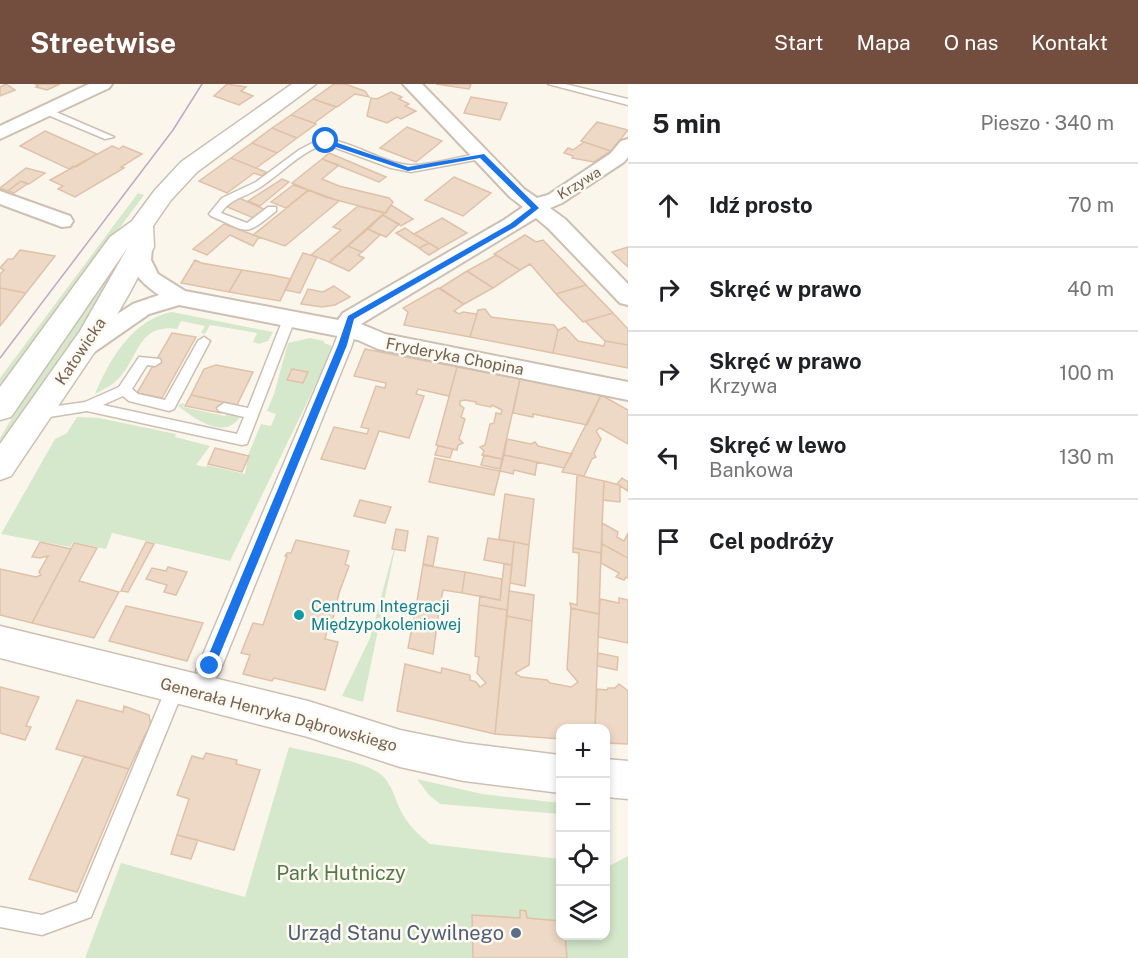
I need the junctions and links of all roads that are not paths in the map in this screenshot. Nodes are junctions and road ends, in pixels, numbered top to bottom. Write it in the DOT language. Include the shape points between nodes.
graph roads {
  1 [pos="103,84"];
  2 [pos="306,84"];
  3 [pos="412,84"];
  4 [pos="553,84"];
  5 [pos="628,102"];
  6 [pos="46,111"];
  7 [pos="0,133"];
  8 [pos="109,136"];
  9 [pos="628,145"];
  10 [pos="481,156"];
  11 [pos="0,197"];
  12 [pos="535,208"];
  13 [pos="272,209"];
  14 [pos="62,221"];
  15 [pos="141,236"];
  16 [pos="178,297"];
  17 [pos="628,298"];
  18 [pos="290,319"];
  19 [pos="347,330"];
  20 [pos="204,341"];
  21 [pos="81,349"];
  22 [pos="155,362"];
  23 [pos="124,390"];
  24 [pos="628,391"];
  25 [pos="188,400"];
  26 [pos="171,401"];
  27 [pos="87,406"];
  28 [pos="224,408"];
  29 [pos="0,409"];
  30 [pos="37,414"];
  31 [pos="253,414"];
  32 [pos="182,427"];
  33 [pos="0,468"];
  34 [pos="0,642"];
  35 [pos="192,679"];
  36 [pos="556,773"];
  37 [pos="610,778"];
  38 [pos="628,780"];
  39 [pos="0,917"];
  1 -- 6 [label="street"];
  2 -- 15 [label="street, Katowicka" via="189,167 169,188"];
  3 -- 10 [label="street"];
  4 -- 5 [label="lane"];
  6 -- 7 [label="street"];
  6 -- 8 [label="lane"];
  9 -- 12 [label="street, Krzywa" via="594,174"];
  10 -- 12 [label="street"];
  10 -- 13 [label="lane" via="408,169 320,142 251,189 218,206 214,214 248,228"];
  11 -- 14 [label="street"];
  12 -- 17 [label="street" via="557,224"];
  12 -- 19 [label="street, Krzywa" via="351,318"];
  15 -- 16 [label="street" via="140,260 149,278"];
  15 -- 21 [label="street, Katowicka" via="108,308"];
  15 -- 29 [label="street, Katowicka" via="119,242"];
  16 -- 18 [label="street, Fryderyka Chopina"];
  16 -- 21 [label="street" via="141,309"];
  18 -- 19 [label="street, Fryderyka Chopina"];
  18 -- 31 [label="lane"];
  19 -- 24 [label="street, Fryderyka Chopina" via="378,341"];
  19 -- 35 [label="street"];
  20 -- 26 [label="lane" via="184,368"];
  21 -- 30 [label="street, Katowicka"];
  22 -- 23 [label="lane" via="144,360"];
  23 -- 26 [label="lane" via="134,398"];
  23 -- 27 [label="lane"];
  25 -- 26 [label="lane"];
  26 -- 32 [label="lane"];
  27 -- 30 [label="lane"];
  27 -- 32 [label="lane"];
  28 -- 31 [label="lane"];
  30 -- 33 [label="street, Katowicka"];
  31 -- 32 [label="lane" via="242,440"];
  34 -- 35 [label="street, Generała Henryka Dąbrowskiego"];
  35 -- 36 [label="street, Generała Henryka Dąbrowskiego" via="348,735 483,766"];
  35 -- 39 [label="lane" via="84,910 42,925"];
  37 -- 38 [label="street"];
}
